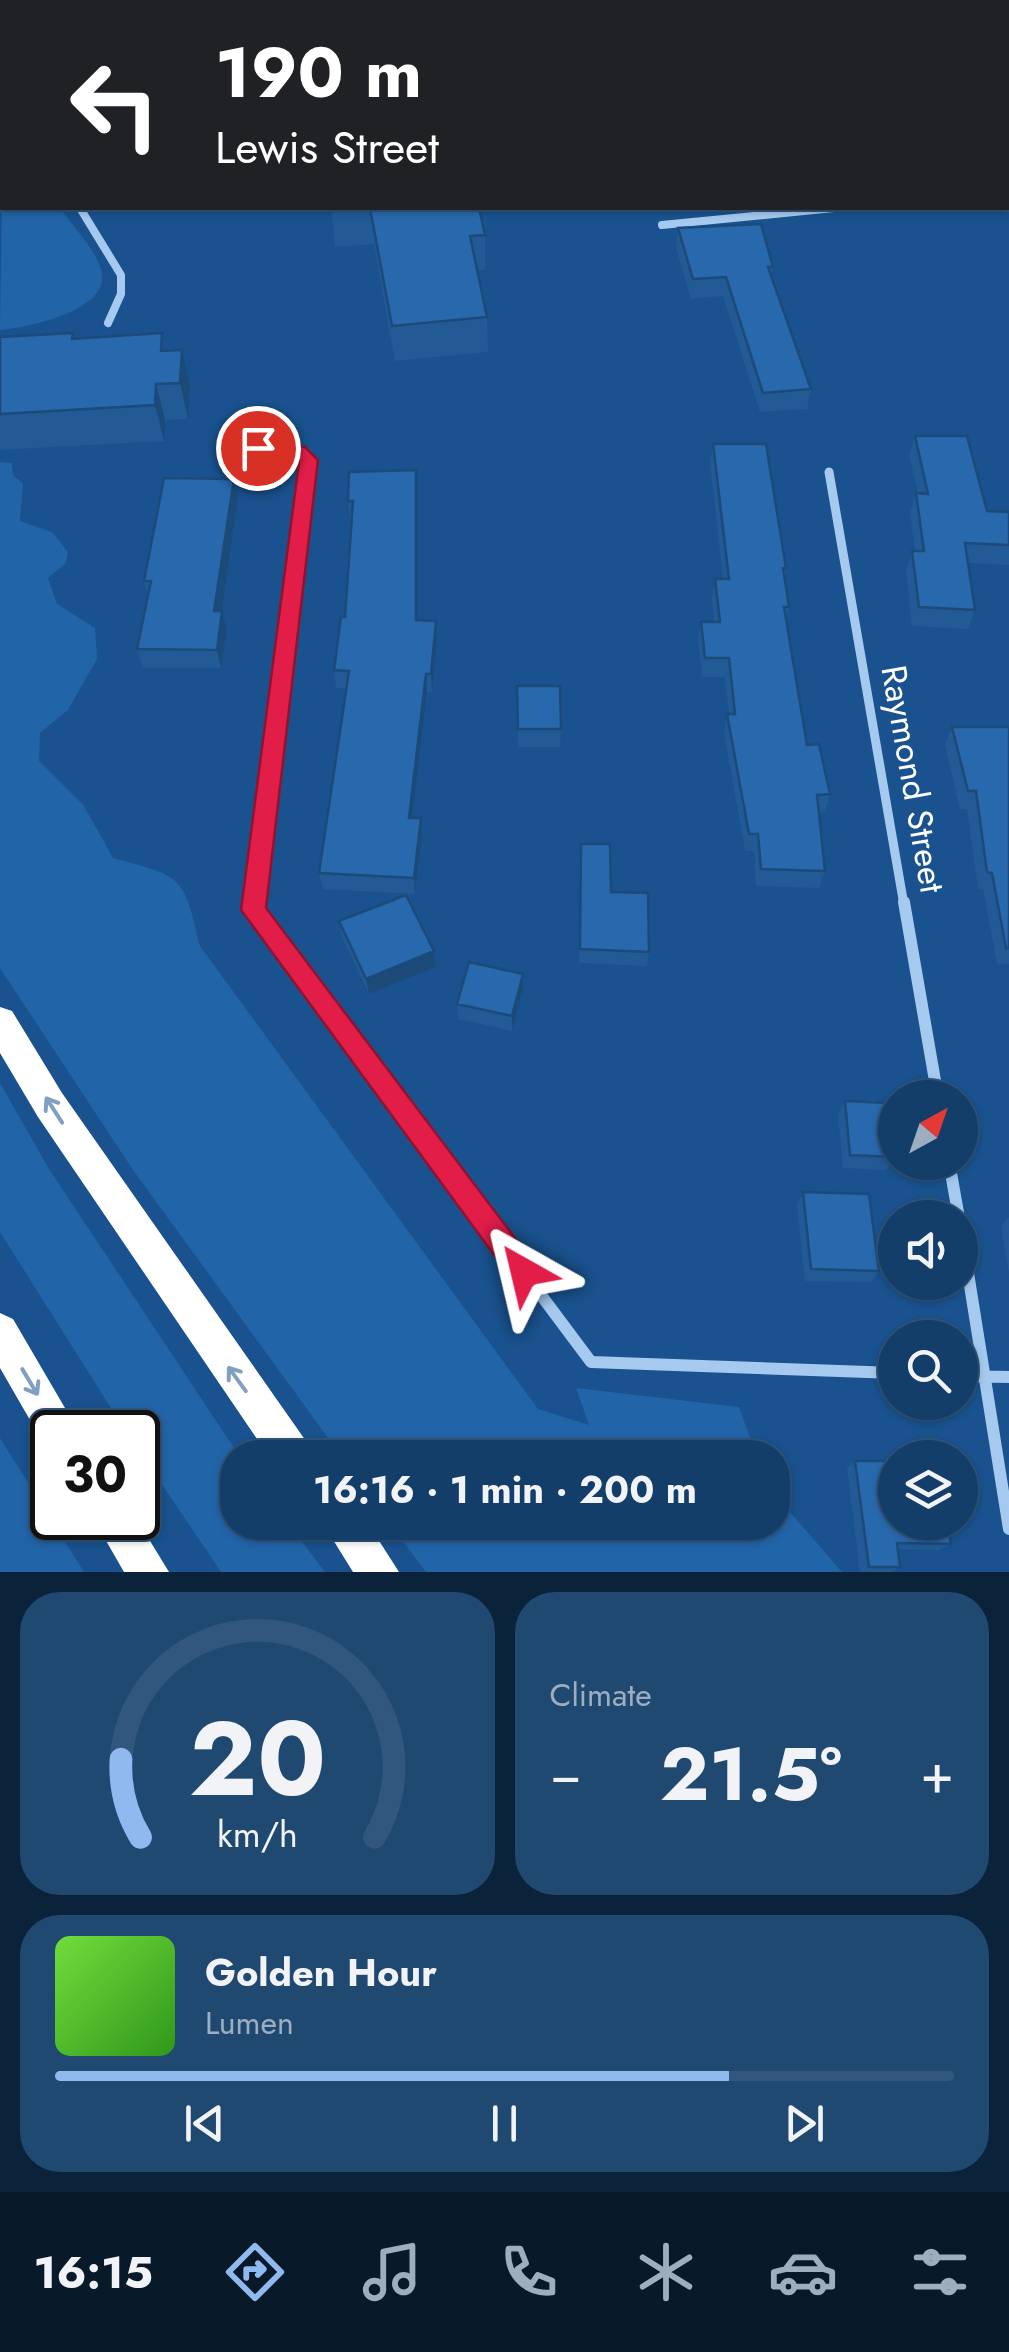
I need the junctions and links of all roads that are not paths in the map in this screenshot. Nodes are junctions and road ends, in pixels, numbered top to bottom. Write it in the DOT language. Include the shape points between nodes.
graph roads {
  1 [pos="81,210"];
  2 [pos="814,210"];
  3 [pos="662,225"];
  4 [pos="108,323"];
  5 [pos="258,448"];
  6 [pos="829,472"];
  7 [pos="0,1022"];
  8 [pos="935,1080"];
  9 [pos="974,1300"];
  10 [pos="0,1332"];
  11 [pos="878,1372"];
  12 [pos="978,1376"];
  13 [pos="987,1376"];
  14 [pos="1009,1377"];
  15 [pos="47,1410"];
  16 [pos="282,1440"];
  17 [pos="1009,1529"];
  18 [pos="127,1540"];
  19 [pos="355,1540"];
  20 [pos="148,1572"];
  21 [pos="378,1572"];
  1 -- 4 [label="street" via="120,275 121,294"];
  2 -- 3 [label="street"];
  5 -- 11 [label="street" via="298,451 308,460 254,910 591,1362"];
  6 -- 8 [label="street, Raymond Street"];
  16 -- 7 [label="highway, one-way"];
  9 -- 13 [label="street"];
  10 -- 15 [label="highway, one-way"];
  12 -- 13 [label="street"];
  13 -- 14 [label="street"];
  13 -- 17 [label="street"];
  18 -- 20 [label="highway"];
  19 -- 21 [label="highway"];
}
